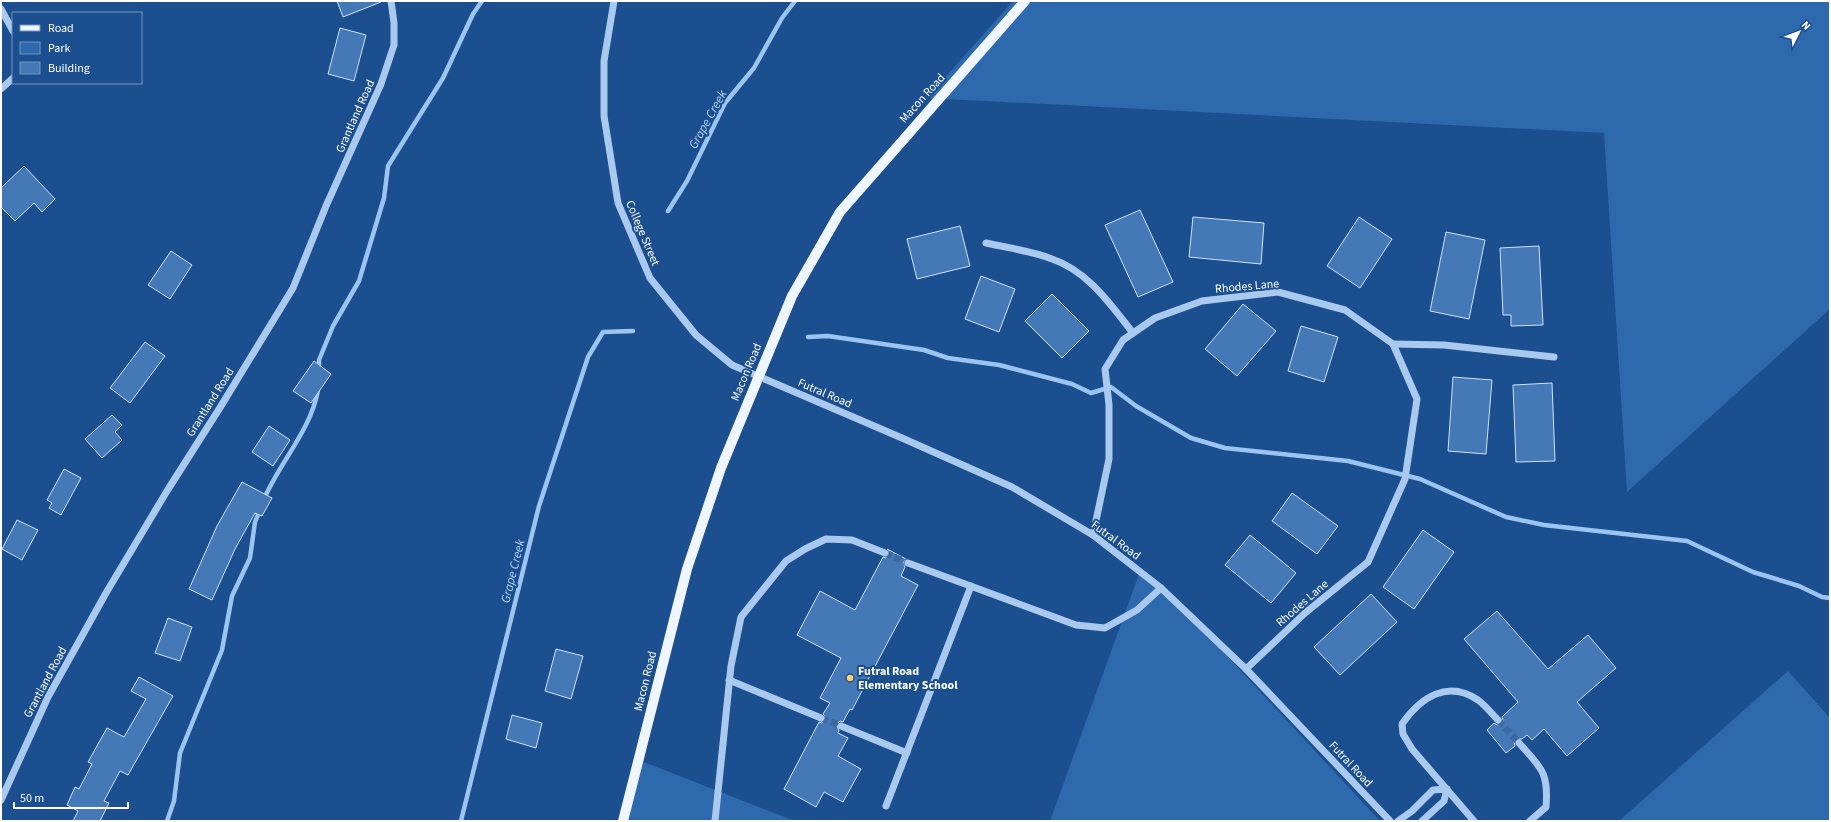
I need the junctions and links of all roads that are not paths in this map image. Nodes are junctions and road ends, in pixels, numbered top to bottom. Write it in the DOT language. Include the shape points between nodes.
graph roads {
  1 [pos="391,1"];
  2 [pos="614,1"];
  3 [pos="1026,1"];
  4 [pos="1,8"];
  5 [pos="12,30"];
  6 [pos="12,79"];
  7 [pos="1,89"];
  8 [pos="986,243"];
  9 [pos="1133,333"];
  10 [pos="1393,344"];
  11 [pos="1554,357"];
  12 [pos="758,377"];
  13 [pos="1093,535"];
  14 [pos="885,553"];
  15 [pos="908,562"];
  16 [pos="971,586"];
  17 [pos="1161,588"];
  18 [pos="1246,669"];
  19 [pos="729,680"];
  20 [pos="821,718"];
  21 [pos="1498,720"];
  22 [pos="841,726"];
  23 [pos="1519,743"];
  24 [pos="907,753"];
  25 [pos="1447,789"];
  26 [pos="1,800"];
  27 [pos="886,806"];
  28 [pos="623,821"];
  29 [pos="715,821"];
  30 [pos="1390,821"];
  31 [pos="1398,821"];
  32 [pos="1422,821"];
  33 [pos="1474,821"];
  34 [pos="1530,821"];
  1 -- 26 [label="street, Grantland Road" via="394,45 381,84 326,206 293,288 106,593 48,697"];
  2 -- 12 [label="street, College Street" via="604,61 604,116 618,203 650,278 673,309 716,353 732,365"];
  3 -- 12 [label="main road, Macon Road" via="840,212 792,296"];
  4 -- 5 [label="street"];
  6 -- 7 [label="street"];
  8 -- 9 [label="street" via="1053,259 1075,270 1101,293"];
  9 -- 10 [label="street, Rhodes Lane" via="1155,318 1202,301 1278,292 1345,310"];
  9 -- 13 [label="street, Rhodes Lane" via="1123,340 1105,369 1109,405 1109,459"];
  10 -- 11 [label="street" via="1444,345"];
  10 -- 18 [label="street, Rhodes Lane" via="1416,399 1405,479 1368,562 1305,613"];
  12 -- 13 [label="street, Futral Road" via="1012,487"];
  12 -- 28 [label="main road, Macon Road" via="721,468 687,569"];
  13 -- 17 [label="street, Futral Road"];
  14 -- 19 [label="street" via="852,540 826,539 786,562 741,617"];
  15 -- 16 [label="street"];
  16 -- 17 [label="street" via="1076,625 1104,628 1137,610"];
  16 -- 24 [label="street"];
  17 -- 18 [label="street, Futral Road"];
  18 -- 30 [label="street, Futral Road"];
  19 -- 20 [label="street"];
  19 -- 29 [label="street"];
  21 -- 25 [label="street" via="1478,700 1461,692 1444,691 1432,694 1420,703 1402,724 1403,734 1412,749"];
  22 -- 24 [label="street"];
  23 -- 34 [label="street" via="1543,771 1546,781 1546,806"];
  24 -- 27 [label="street"];
  25 -- 31 [label="street" via="1433,790"];
  25 -- 32 [label="street" via="1444,801"];
  25 -- 33 [label="street"];
}
